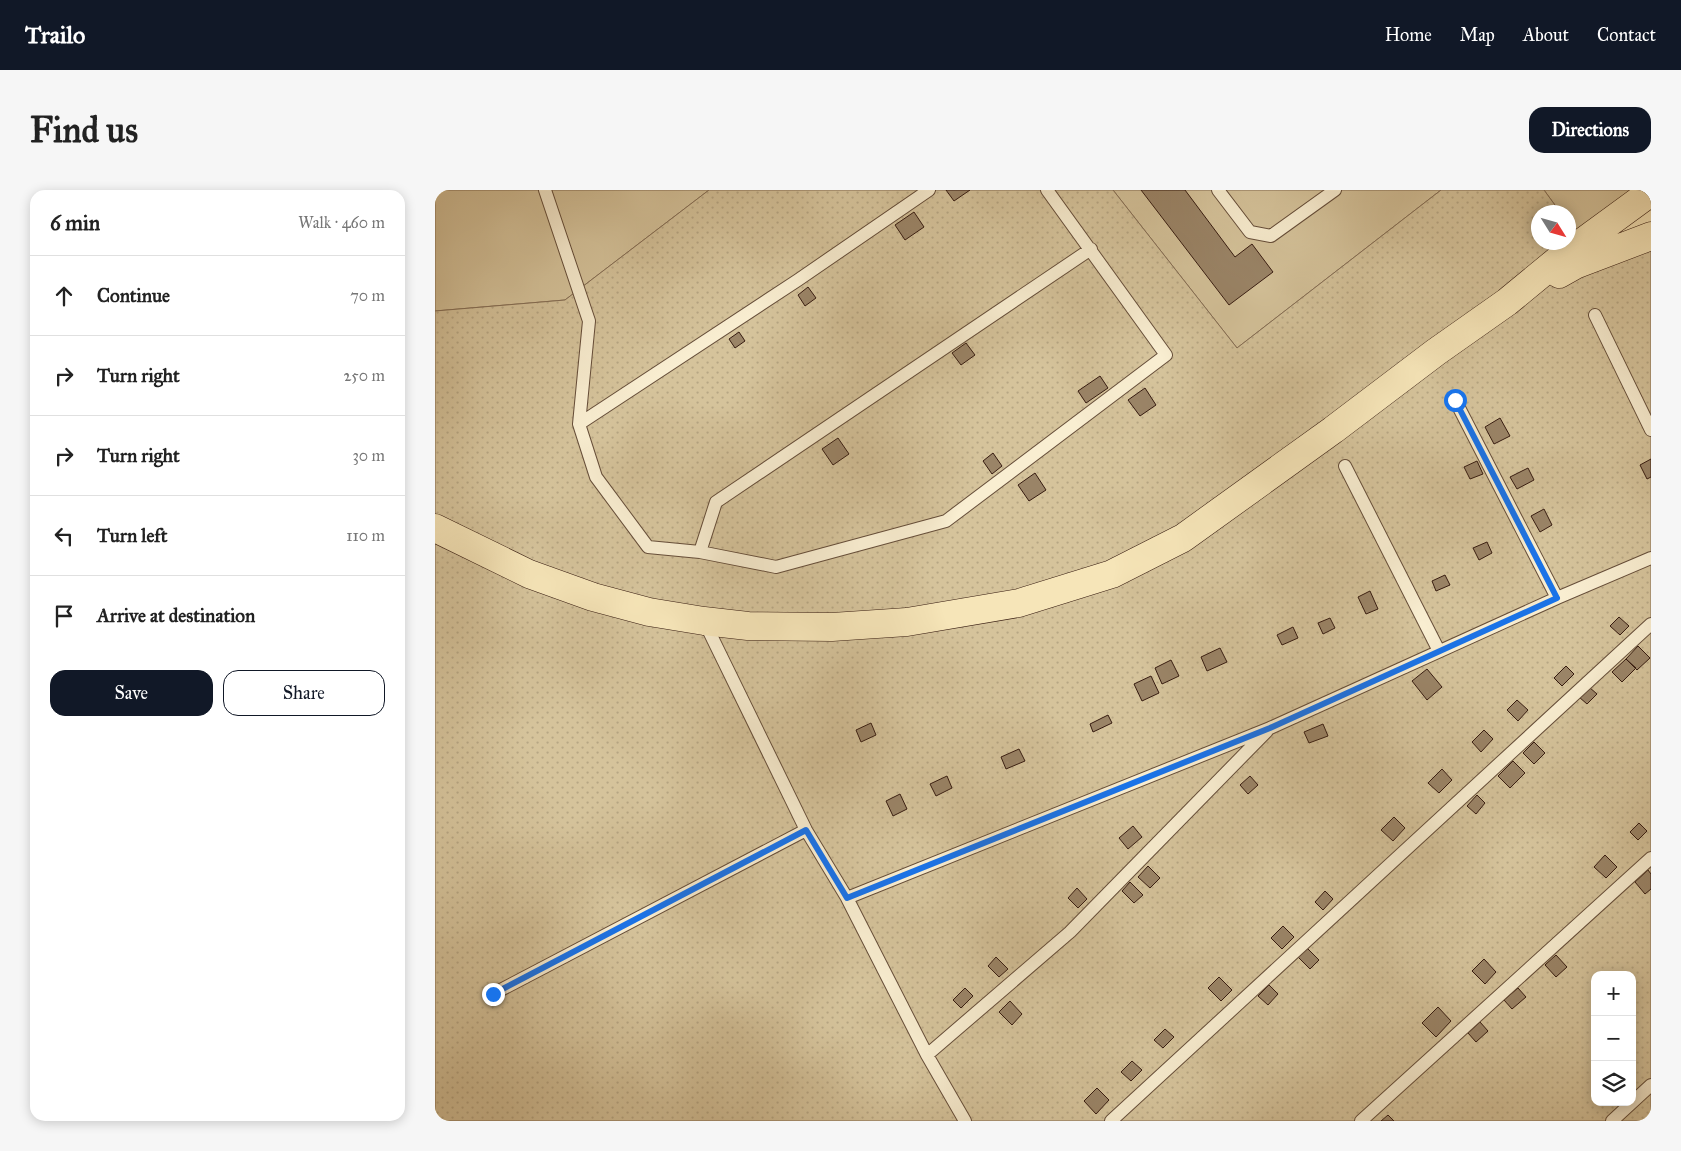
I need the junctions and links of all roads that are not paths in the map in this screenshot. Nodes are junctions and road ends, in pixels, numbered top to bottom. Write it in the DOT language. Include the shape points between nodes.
graph roads {
  1 [pos="545,190"];
  2 [pos="929,190"];
  3 [pos="1047,190"];
  4 [pos="1218,190"];
  5 [pos="1335,190"];
  6 [pos="1651,192"];
  7 [pos="1651,236"];
  8 [pos="1091,249"];
  9 [pos="1507,302"];
  10 [pos="1595,315"];
  11 [pos="1455,400"];
  12 [pos="579,424"];
  13 [pos="1651,430"];
  14 [pos="1345,466"];
  15 [pos="435,528"];
  16 [pos="701,552"];
  17 [pos="1651,558"];
  18 [pos="1557,598"];
  19 [pos="704,621"];
  20 [pos="1651,624"];
  21 [pos="1439,652"];
  22 [pos="1270,728"];
  23 [pos="806,830"];
  24 [pos="1651,858"];
  25 [pos="847,898"];
  26 [pos="493,994"];
  27 [pos="927,1055"];
  28 [pos="1651,1085"];
  29 [pos="965,1121"];
  30 [pos="1111,1121"];
  31 [pos="1361,1121"];
  32 [pos="1612,1121"];
  1 -- 12 [label="lane" via="589,321"];
  2 -- 12 [label="lane"];
  3 -- 8 [label="lane"];
  4 -- 5 [label="lane" via="1249,232 1271,236"];
  6 -- 9 [label="main road"];
  7 -- 9 [label="main road" via="1575,265"];
  8 -- 16 [label="lane" via="716,502"];
  8 -- 16 [label="lane" via="1166,354 946,521 776,567"];
  9 -- 19 [label="main road" via="1183,538 1111,574 1019,603 907,622 822,627 748,626"];
  10 -- 13 [label="lane"];
  11 -- 18 [label="lane"];
  12 -- 16 [label="lane" via="595,477 648,547"];
  14 -- 21 [label="lane"];
  15 -- 19 [label="main road" via="529,574 593,597 649,612"];
  17 -- 18 [label="lane"];
  18 -- 21 [label="lane"];
  19 -- 23 [label="lane"];
  20 -- 30 [label="lane"];
  21 -- 22 [label="lane"];
  22 -- 25 [label="lane"];
  22 -- 27 [label="lane" via="1070,932"];
  23 -- 25 [label="lane"];
  23 -- 26 [label="lane"];
  24 -- 31 [label="lane"];
  25 -- 27 [label="lane"];
  27 -- 29 [label="lane"];
  28 -- 32 [label="lane"];
}
